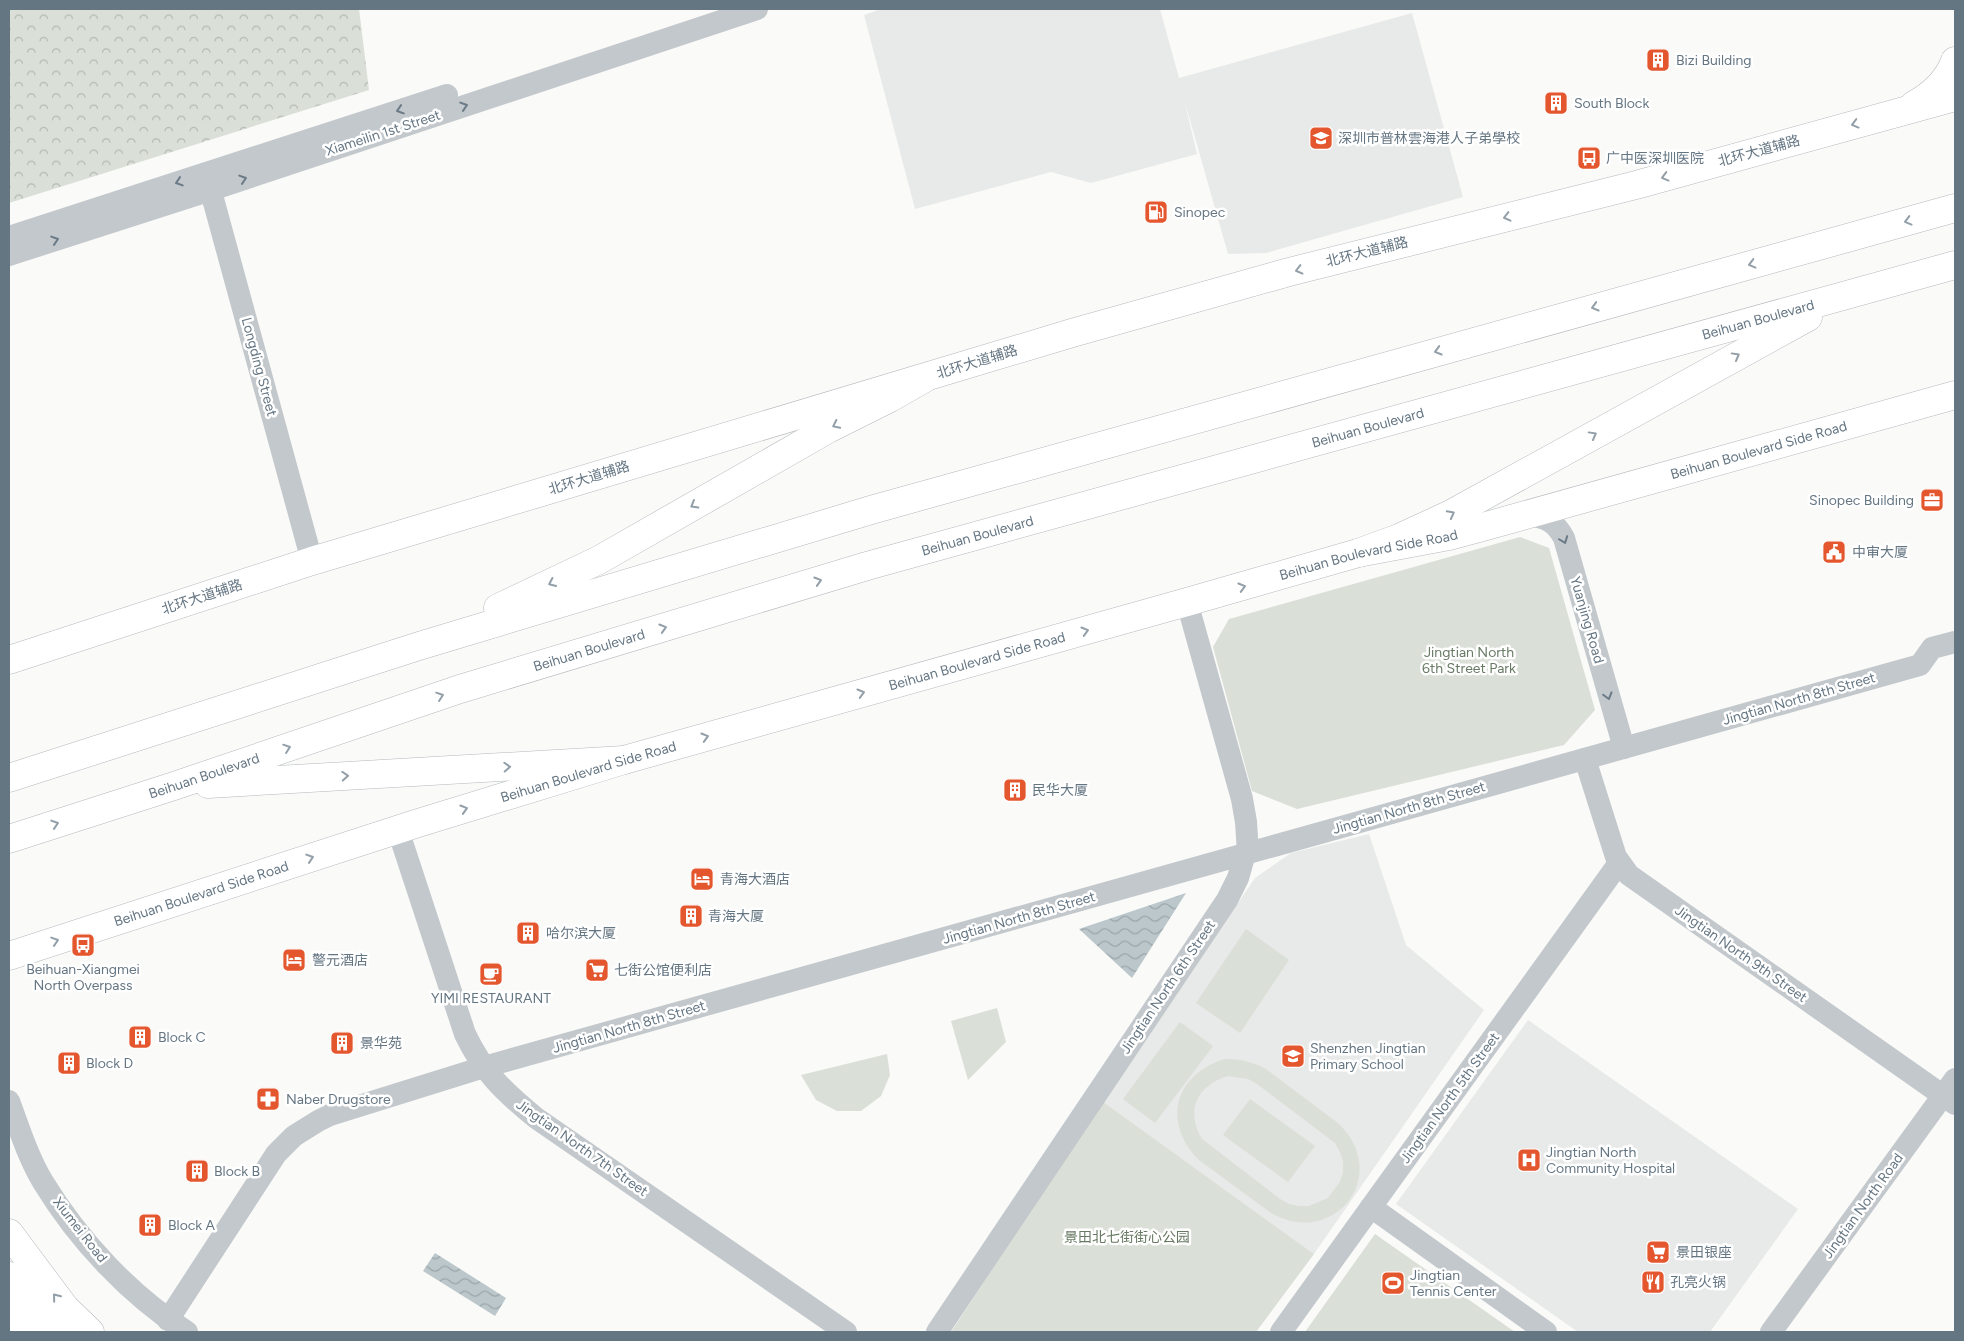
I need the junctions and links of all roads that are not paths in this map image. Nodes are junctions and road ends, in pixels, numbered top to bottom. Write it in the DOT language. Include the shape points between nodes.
graph roads {
  1 [pos="712,9"];
  2 [pos="757,9"];
  3 [pos="1955,61"];
  4 [pos="1955,97"];
  5 [pos="1902,112"];
  6 [pos="208,182"];
  7 [pos="1955,208"];
  8 [pos="9,237"];
  9 [pos="9,254"];
  10 [pos="1955,265"];
  11 [pos="1847,295"];
  12 [pos="925,378"];
  13 [pos="1955,396"];
  14 [pos="1526,515"];
  15 [pos="1358,553"];
  16 [pos="312,561"];
  17 [pos="1187,602"];
  18 [pos="1955,642"];
  19 [pos="419,646"];
  20 [pos="9,660"];
  21 [pos="1624,748"];
  22 [pos="1585,759"];
  23 [pos="624,760"];
  24 [pos="9,778"];
  25 [pos="174,786"];
  26 [pos="398,830"];
  27 [pos="9,839"];
  28 [pos="1248,853"];
  29 [pos="1619,863"];
  30 [pos="9,956"];
  31 [pos="484,1067"];
  32 [pos="1951,1093"];
  33 [pos="9,1101"];
  34 [pos="1371,1207"];
  35 [pos="9,1233"];
  36 [pos="9,1276"];
  37 [pos="20,1315"];
  38 [pos="168,1320"];
  39 [pos="60,1332"];
  40 [pos="90,1332"];
  41 [pos="187,1332"];
  42 [pos="846,1332"];
  43 [pos="937,1332"];
  44 [pos="1280,1332"];
  45 [pos="1546,1332"];
  46 [pos="1771,1332"];
  1 -- 6 [label="street, Xiameilin 1st Street, one-way"];
  6 -- 2 [label="street, Xiameilin 1st Street, one-way"];
  3 -- 5 [label="main road" via="1939,86"];
  4 -- 5 [label="main road, 北环大道辅路"];
  5 -- 12 [label="main road, 北环大道辅路, one-way" via="1636,185 1289,272"];
  6 -- 8 [label="street, Xiameilin 1st Street, one-way"];
  9 -- 6 [label="street, Xiameilin 1st Street, one-way"];
  6 -- 16 [label="street, Longding Street"];
  7 -- 19 [label="main road, one-way" via="871,510"];
  10 -- 11 [label="main road, Beihuan Boulevard"];
  15 -- 11 [label="main road, one-way" via="1451,514"];
  25 -- 11 [label="main road, Beihuan Boulevard, one-way" via="460,689 867,566"];
  12 -- 16 [label="main road, 北环大道辅路"];
  12 -- 19 [label="main road, one-way" via="828,428 599,560"];
  13 -- 14 [label="main road, Beihuan Boulevard Side Road"];
  14 -- 15 [label="main road, Beihuan Boulevard Side Road" via="1449,536"];
  14 -- 21 [label="street, Yuanjing Road, one-way" via="1547,518 1564,538"];
  17 -- 15 [label="main road, Beihuan Boulevard Side Road, one-way"];
  16 -- 20 [label="main road, 北环大道辅路"];
  23 -- 17 [label="main road, Beihuan Boulevard Side Road, one-way"];
  17 -- 28 [label="street, Jingtian North 6th Street" via="1242,799"];
  18 -- 21 [label="street, Jingtian North 8th Street" via="1932,648 1920,665"];
  19 -- 24 [label="main road"];
  21 -- 22 [label="street, Jingtian North 8th Street"];
  22 -- 28 [label="street, Jingtian North 8th Street"];
  22 -- 29 [label="street, Jingtian North 9th Street"];
  25 -- 23 [label="main road, one-way"];
  26 -- 23 [label="main road, Beihuan Boulevard Side Road, one-way"];
  27 -- 25 [label="main road, Beihuan Boulevard, one-way"];
  30 -- 26 [label="main road, Beihuan Boulevard Side Road, one-way"];
  26 -- 31 [label="street, Jingtian North 7th Street" via="465,1034"];
  28 -- 31 [label="street, Jingtian North 8th Street"];
  28 -- 43 [label="street, Jingtian North 6th Street" via="1226,900"];
  29 -- 32 [label="street, Jingtian North 9th Street" via="1640,883"];
  29 -- 34 [label="street, Jingtian North 5th Street"];
  31 -- 38 [label="street, Jingtian North 8th Street" via="330,1115 294,1136 276,1154"];
  31 -- 42 [label="street, Jingtian North 7th Street" via="505,1092 536,1118"];
  32 -- 46 [label="street, Jingtian North Road"];
  33 -- 38 [label="street, Xiumei Road" via="43,1181 66,1214 125,1285"];
  34 -- 44 [label="street, Jingtian North 5th Street"];
  34 -- 45 [label="street"];
  40 -- 35 [label="main road, one-way" via="60,1302"];
  36 -- 37 [label="main road"];
  37 -- 39 [label="main road"];
  38 -- 41 [label="street, Xiumei Road"];
}
